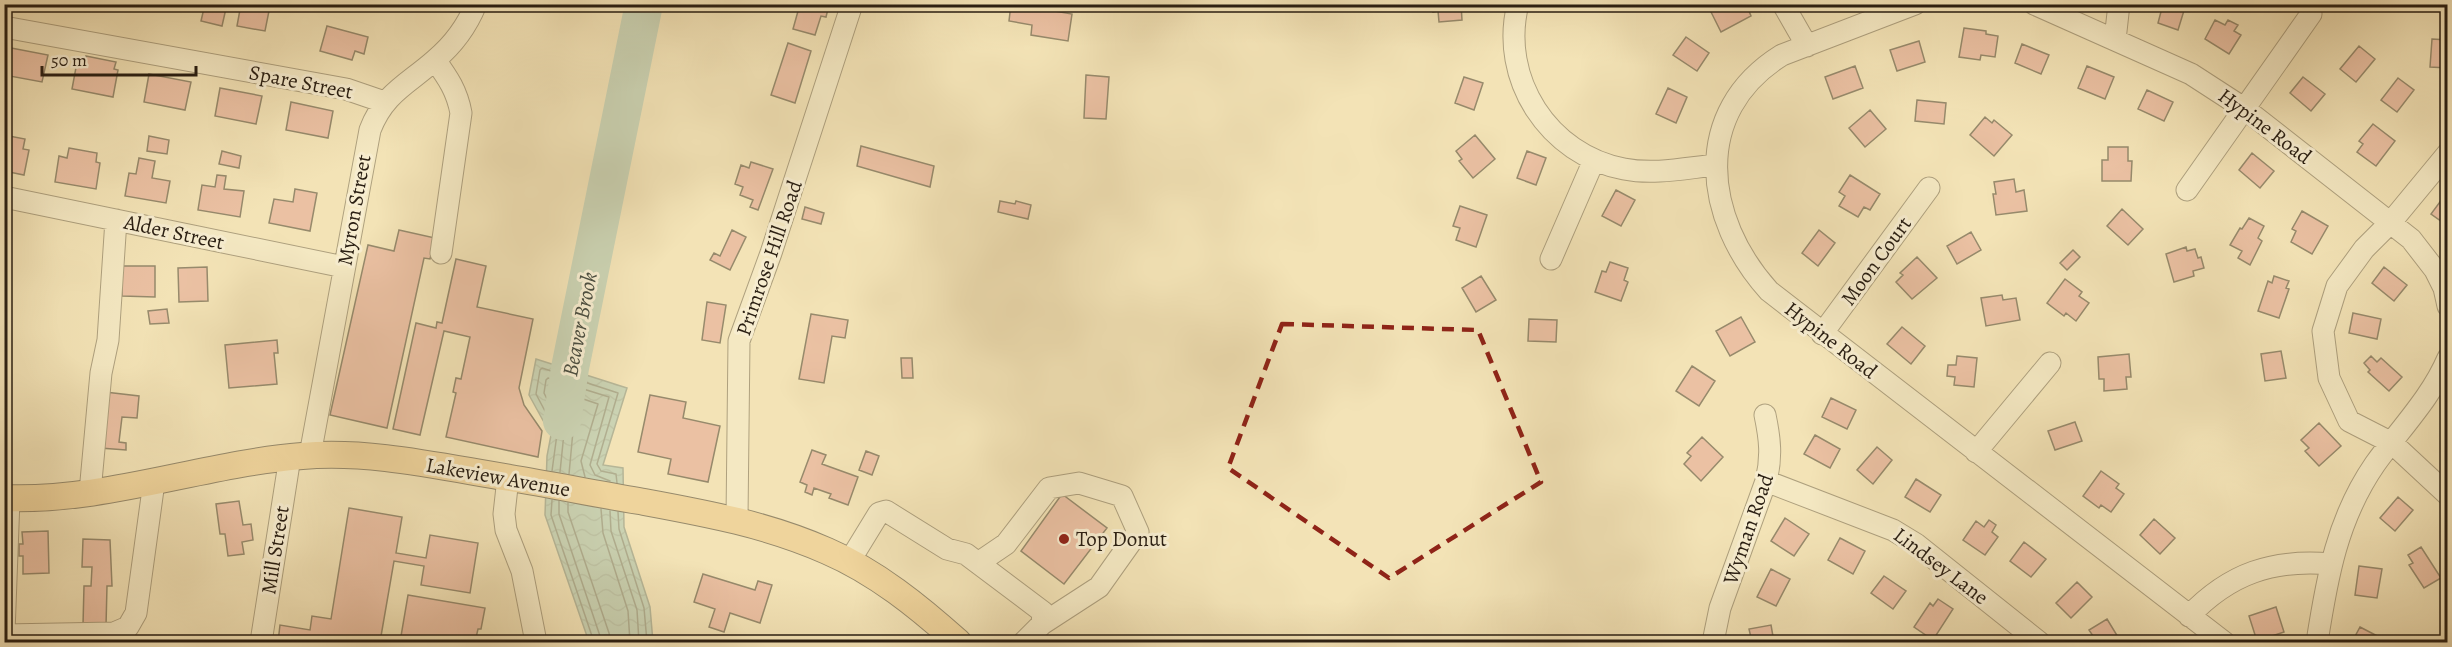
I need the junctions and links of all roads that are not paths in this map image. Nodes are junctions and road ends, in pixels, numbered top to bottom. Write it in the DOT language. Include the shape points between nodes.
graph roads {
  1 [pos="476,4"];
  2 [pos="852,4"];
  3 [pos="1518,4"];
  4 [pos="1784,4"];
  5 [pos="1916,4"];
  6 [pos="2034,4"];
  7 [pos="2119,4"];
  8 [pos="2311,14"];
  9 [pos="4,27"];
  10 [pos="2115,40"];
  11 [pos="1807,46"];
  12 [pos="435,60"];
  13 [pos="384,102"];
  14 [pos="2245,109"];
  15 [pos="2448,153"];
  16 [pos="1594,160"];
  17 [pos="1716,165"];
  18 [pos="1929,188"];
  19 [pos="2187,190"];
  20 [pos="4,197"];
  21 [pos="116,220"];
  22 [pos="2391,222"];
  23 [pos="441,253"];
  24 [pos="1551,259"];
  25 [pos="344,267"];
  26 [pos="2448,306"];
  27 [pos="1822,334"];
  28 [pos="2448,358"];
  29 [pos="2050,363"];
  30 [pos="1766,415"];
  31 [pos="2392,443"];
  32 [pos="1976,452"];
  33 [pos="300,456"];
  34 [pos="519,480"];
  35 [pos="1766,481"];
  36 [pos="154,482"];
  37 [pos="90,492"];
  38 [pos="2448,495"];
  39 [pos="7,499"];
  40 [pos="737,519"];
  41 [pos="849,562"];
  42 [pos="978,563"];
  43 [pos="2331,564"];
  44 [pos="2189,616"];
  45 [pos="1042,624"];
  46 [pos="4,634"];
  47 [pos="261,642"];
  48 [pos="536,642"];
  49 [pos="958,642"];
  50 [pos="1024,642"];
  51 [pos="1713,642"];
  52 [pos="2039,642"];
  53 [pos="2224,642"];
  54 [pos="2317,642"];
  1 -- 12 [label="street, Myron Street" via="466,25"];
  2 -- 40 [label="street, Primrose Hill Road" via="739,341"];
  3 -- 16 [label="street" via="1514,55 1525,92 1534,110 1560,139"];
  4 -- 11 [label="street"];
  5 -- 11 [label="street, Hypine Road"];
  6 -- 10 [label="street, Hypine Road"];
  7 -- 10 [label="street"];
  8 -- 14 [label="street"];
  9 -- 13 [label="street, Spare Street" via="346,89"];
  10 -- 14 [label="street, Hypine Road" via="2191,74"];
  11 -- 17 [label="street, Hypine Road" via="1764,67 1735,101 1716,149"];
  12 -- 13 [label="street, Myron Street"];
  12 -- 23 [label="street" via="453,84 460,113"];
  13 -- 25 [label="street, Myron Street" via="367,140"];
  14 -- 19 [label="street"];
  14 -- 22 [label="street, Hypine Road"];
  15 -- 22 [label="street"];
  16 -- 17 [label="street" via="1641,171"];
  16 -- 24 [label="street"];
  17 -- 27 [label="street, Hypine Road" via="1723,211 1745,262 1769,291"];
  18 -- 27 [label="street, Moon Court"];
  20 -- 21 [label="street, Alder Street"];
  21 -- 25 [label="street, Alder Street"];
  21 -- 37 [label="street" via="108,340 101,373"];
  22 -- 26 [label="street, Hypine Road" via="2425,254 2444,288"];
  22 -- 31 [label="street" via="2364,249 2337,286 2323,331 2329,378 2349,421"];
  25 -- 33 [label="street, Myron Street"];
  27 -- 32 [label="street, Hypine Road"];
  28 -- 31 [label="street" via="2428,394"];
  29 -- 32 [label="street"];
  30 -- 35 [label="street, Wyman Road" via="1771,460"];
  31 -- 38 [label="street"];
  31 -- 43 [label="street" via="2350,508"];
  32 -- 44 [label="street, Hypine Road"];
  33 -- 34 [label="main road, Lakeview Avenue" via="381,458"];
  33 -- 36 [label="main road, Lakeview Avenue"];
  33 -- 47 [label="street, Mill Street"];
  34 -- 40 [label="main road, Lakeview Avenue"];
  34 -- 48 [label="street" via="505,523 522,572"];
  35 -- 51 [label="street, Wyman Road" via="1720,608"];
  35 -- 52 [label="street, Lindsey Lane" via="1893,530"];
  36 -- 37 [label="main road, Lakeview Avenue"];
  36 -- 46 [label="street" via="136,613 128,627 114,633"];
  37 -- 39 [label="main road, Lakeview Avenue"];
  39 -- 46 [label="street"];
  40 -- 41 [label="main road, Lakeview Avenue" via="801,540"];
  41 -- 42 [label="street" via="879,513 886,511 946,549 966,554"];
  41 -- 49 [label="main road, Lakeview Avenue" via="904,597"];
  42 -- 45 [label="street" via="1043,612"];
  42 -- 45 [label="street" via="1006,544 1049,488 1079,483 1122,496 1138,532 1099,587"];
  43 -- 44 [label="street" via="2287,563 2243,575 2206,597"];
  43 -- 54 [label="street"];
  44 -- 53 [label="street, Hypine Road"];
  45 -- 50 [label="street"];
}
